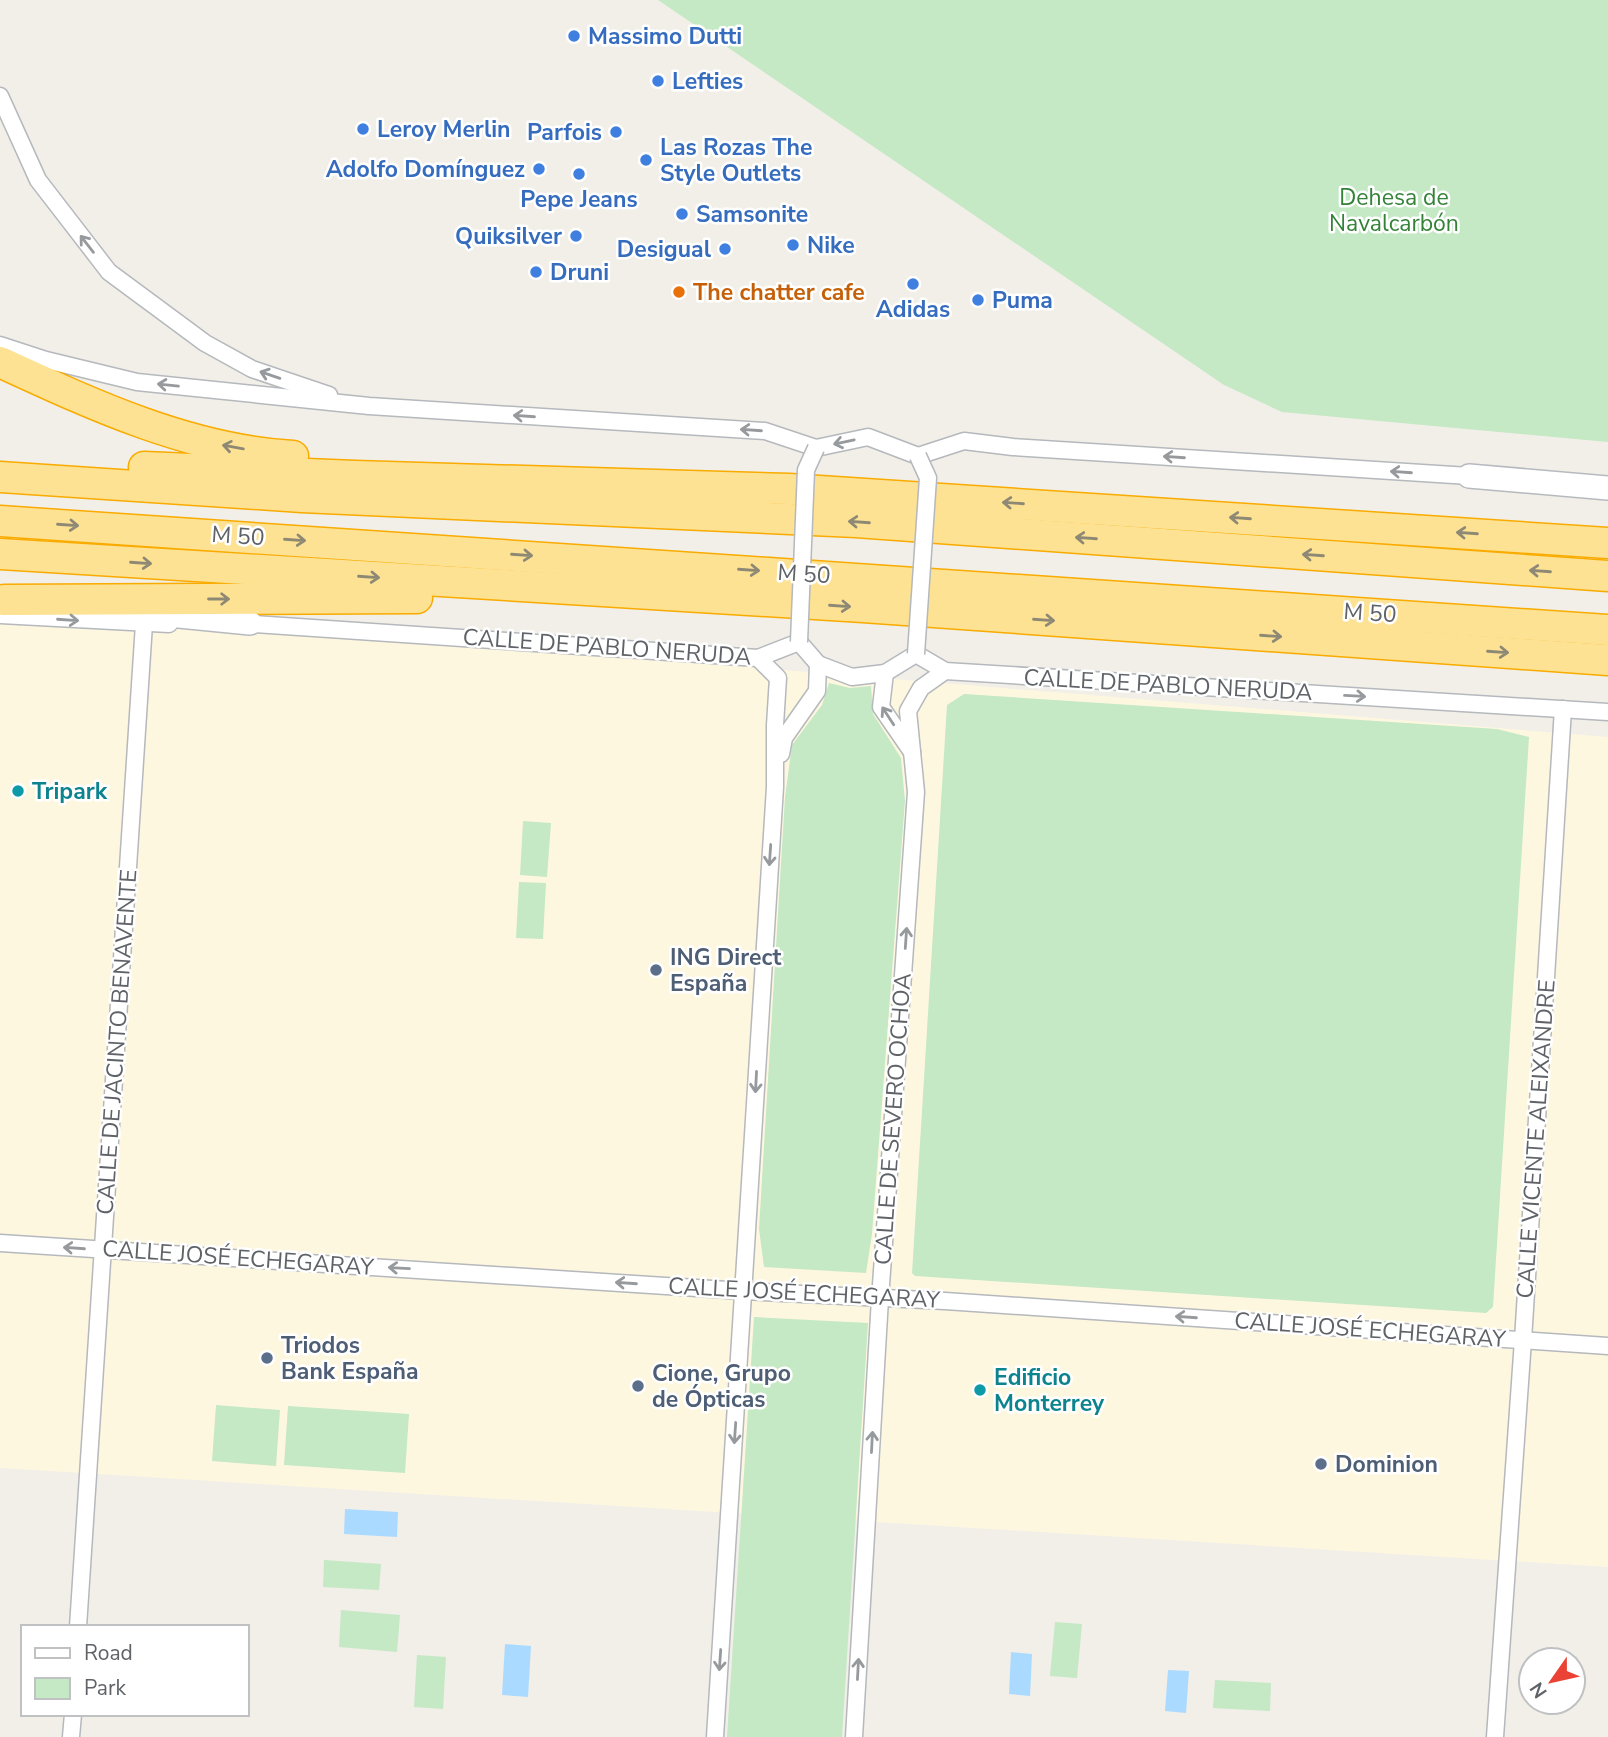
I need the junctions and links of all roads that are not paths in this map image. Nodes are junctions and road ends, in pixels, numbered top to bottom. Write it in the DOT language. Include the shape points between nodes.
graph roads {
  1 [pos="0,96"];
  2 [pos="0,345"];
  3 [pos="0,362"];
  4 [pos="358,404"];
  5 [pos="816,447"];
  6 [pos="918,456"];
  7 [pos="0,460"];
  8 [pos="1469,476"];
  9 [pos="0,477"];
  10 [pos="1608,477"];
  11 [pos="1608,488"];
  12 [pos="789,489"];
  13 [pos="0,521"];
  14 [pos="1608,541"];
  15 [pos="0,554"];
  16 [pos="1608,576"];
  17 [pos="691,597"];
  18 [pos="1,605"];
  19 [pos="250,623"];
  20 [pos="144,624"];
  21 [pos="1608,630"];
  22 [pos="799,642"];
  23 [pos="916,654"];
  24 [pos="758,658"];
  25 [pos="1608,660"];
  26 [pos="818,664"];
  27 [pos="944,671"];
  28 [pos="886,673"];
  29 [pos="1563,709"];
  30 [pos="1608,712"];
  31 [pos="913,754"];
  32 [pos="775,787"];
  33 [pos="0,1243"];
  34 [pos="103,1250"];
  35 [pos="743,1291"];
  36 [pos="880,1299"];
  37 [pos="1523,1340"];
  38 [pos="1608,1346"];
  39 [pos="78,1625"];
  40 [pos="73,1716"];
  41 [pos="71,1737"];
  42 [pos="715,1737"];
  43 [pos="854,1737"];
  44 [pos="1495,1737"];
  4 -- 1 [label="street, one-way" via="252,369 205,343 110,272 37,180"];
  4 -- 2 [label="street, one-way" via="137,382"];
  12 -- 3 [label="highway, one-way" via="617,471 275,455 201,442 94,406"];
  5 -- 4 [label="street, one-way" via="765,431"];
  6 -- 5 [label="street, one-way" via="868,437"];
  5 -- 22 [label="street, bridge" via="806,470"];
  8 -- 6 [label="street, one-way" via="964,441"];
  6 -- 23 [label="street, bridge" via="928,478"];
  7 -- 12 [label="highway"];
  8 -- 10 [label="street"];
  8 -- 11 [label="street"];
  16 -- 9 [label="highway, one-way" via="856,522 302,498"];
  14 -- 12 [label="highway, one-way"];
  13 -- 21 [label="highway, M 50, one-way"];
  15 -- 17 [label="highway, one-way"];
  18 -- 17 [label="highway, one-way"];
  17 -- 25 [label="highway, one-way"];
  18 -- 19 [label="street"];
  18 -- 20 [label="street, CALLE DE PABLO NERUDA, one-way"];
  19 -- 20 [label="street, CALLE DE PABLO NERUDA"];
  19 -- 24 [label="street, CALLE DE PABLO NERUDA"];
  20 -- 34 [label="street, CALLE DE JACINTO BENAVENTE"];
  22 -- 24 [label="street, CALLE DE PABLO NERUDA"];
  22 -- 26 [label="street"];
  23 -- 27 [label="street, CALLE DE PABLO NERUDA"];
  23 -- 28 [label="street"];
  24 -- 32 [label="street" via="778,678"];
  26 -- 28 [label="street" via="852,677"];
  26 -- 32 [label="street" via="817,691 784,738"];
  27 -- 29 [label="street, CALLE DE PABLO NERUDA, one-way"];
  27 -- 31 [label="street, CALLE DE SEVERO OCHOA" via="921,688 908,711"];
  31 -- 28 [label="street, CALLE DE SEVERO OCHOA, one-way" via="881,707"];
  29 -- 30 [label="street, CALLE DE PABLO NERUDA"];
  29 -- 37 [label="street, CALLE VICENTE ALEIXANDRE"];
  36 -- 31 [label="street, CALLE DE SEVERO OCHOA, one-way" via="916,792"];
  32 -- 35 [label="street, one-way"];
  34 -- 33 [label="street, CALLE JOSÉ ECHEGARAY, one-way"];
  35 -- 34 [label="street, CALLE JOSÉ ECHEGARAY, one-way"];
  34 -- 39 [label="street, CALLE DE JACINTO BENAVENTE"];
  35 -- 36 [label="street, CALLE JOSÉ ECHEGARAY"];
  35 -- 42 [label="street, one-way"];
  37 -- 36 [label="street, CALLE JOSÉ ECHEGARAY, one-way"];
  43 -- 36 [label="street, CALLE DE SEVERO OCHOA, one-way"];
  37 -- 38 [label="street, CALLE JOSÉ ECHEGARAY"];
  37 -- 44 [label="street, CALLE VICENTE ALEIXANDRE"];
  40 -- 41 [label="street"];
}
